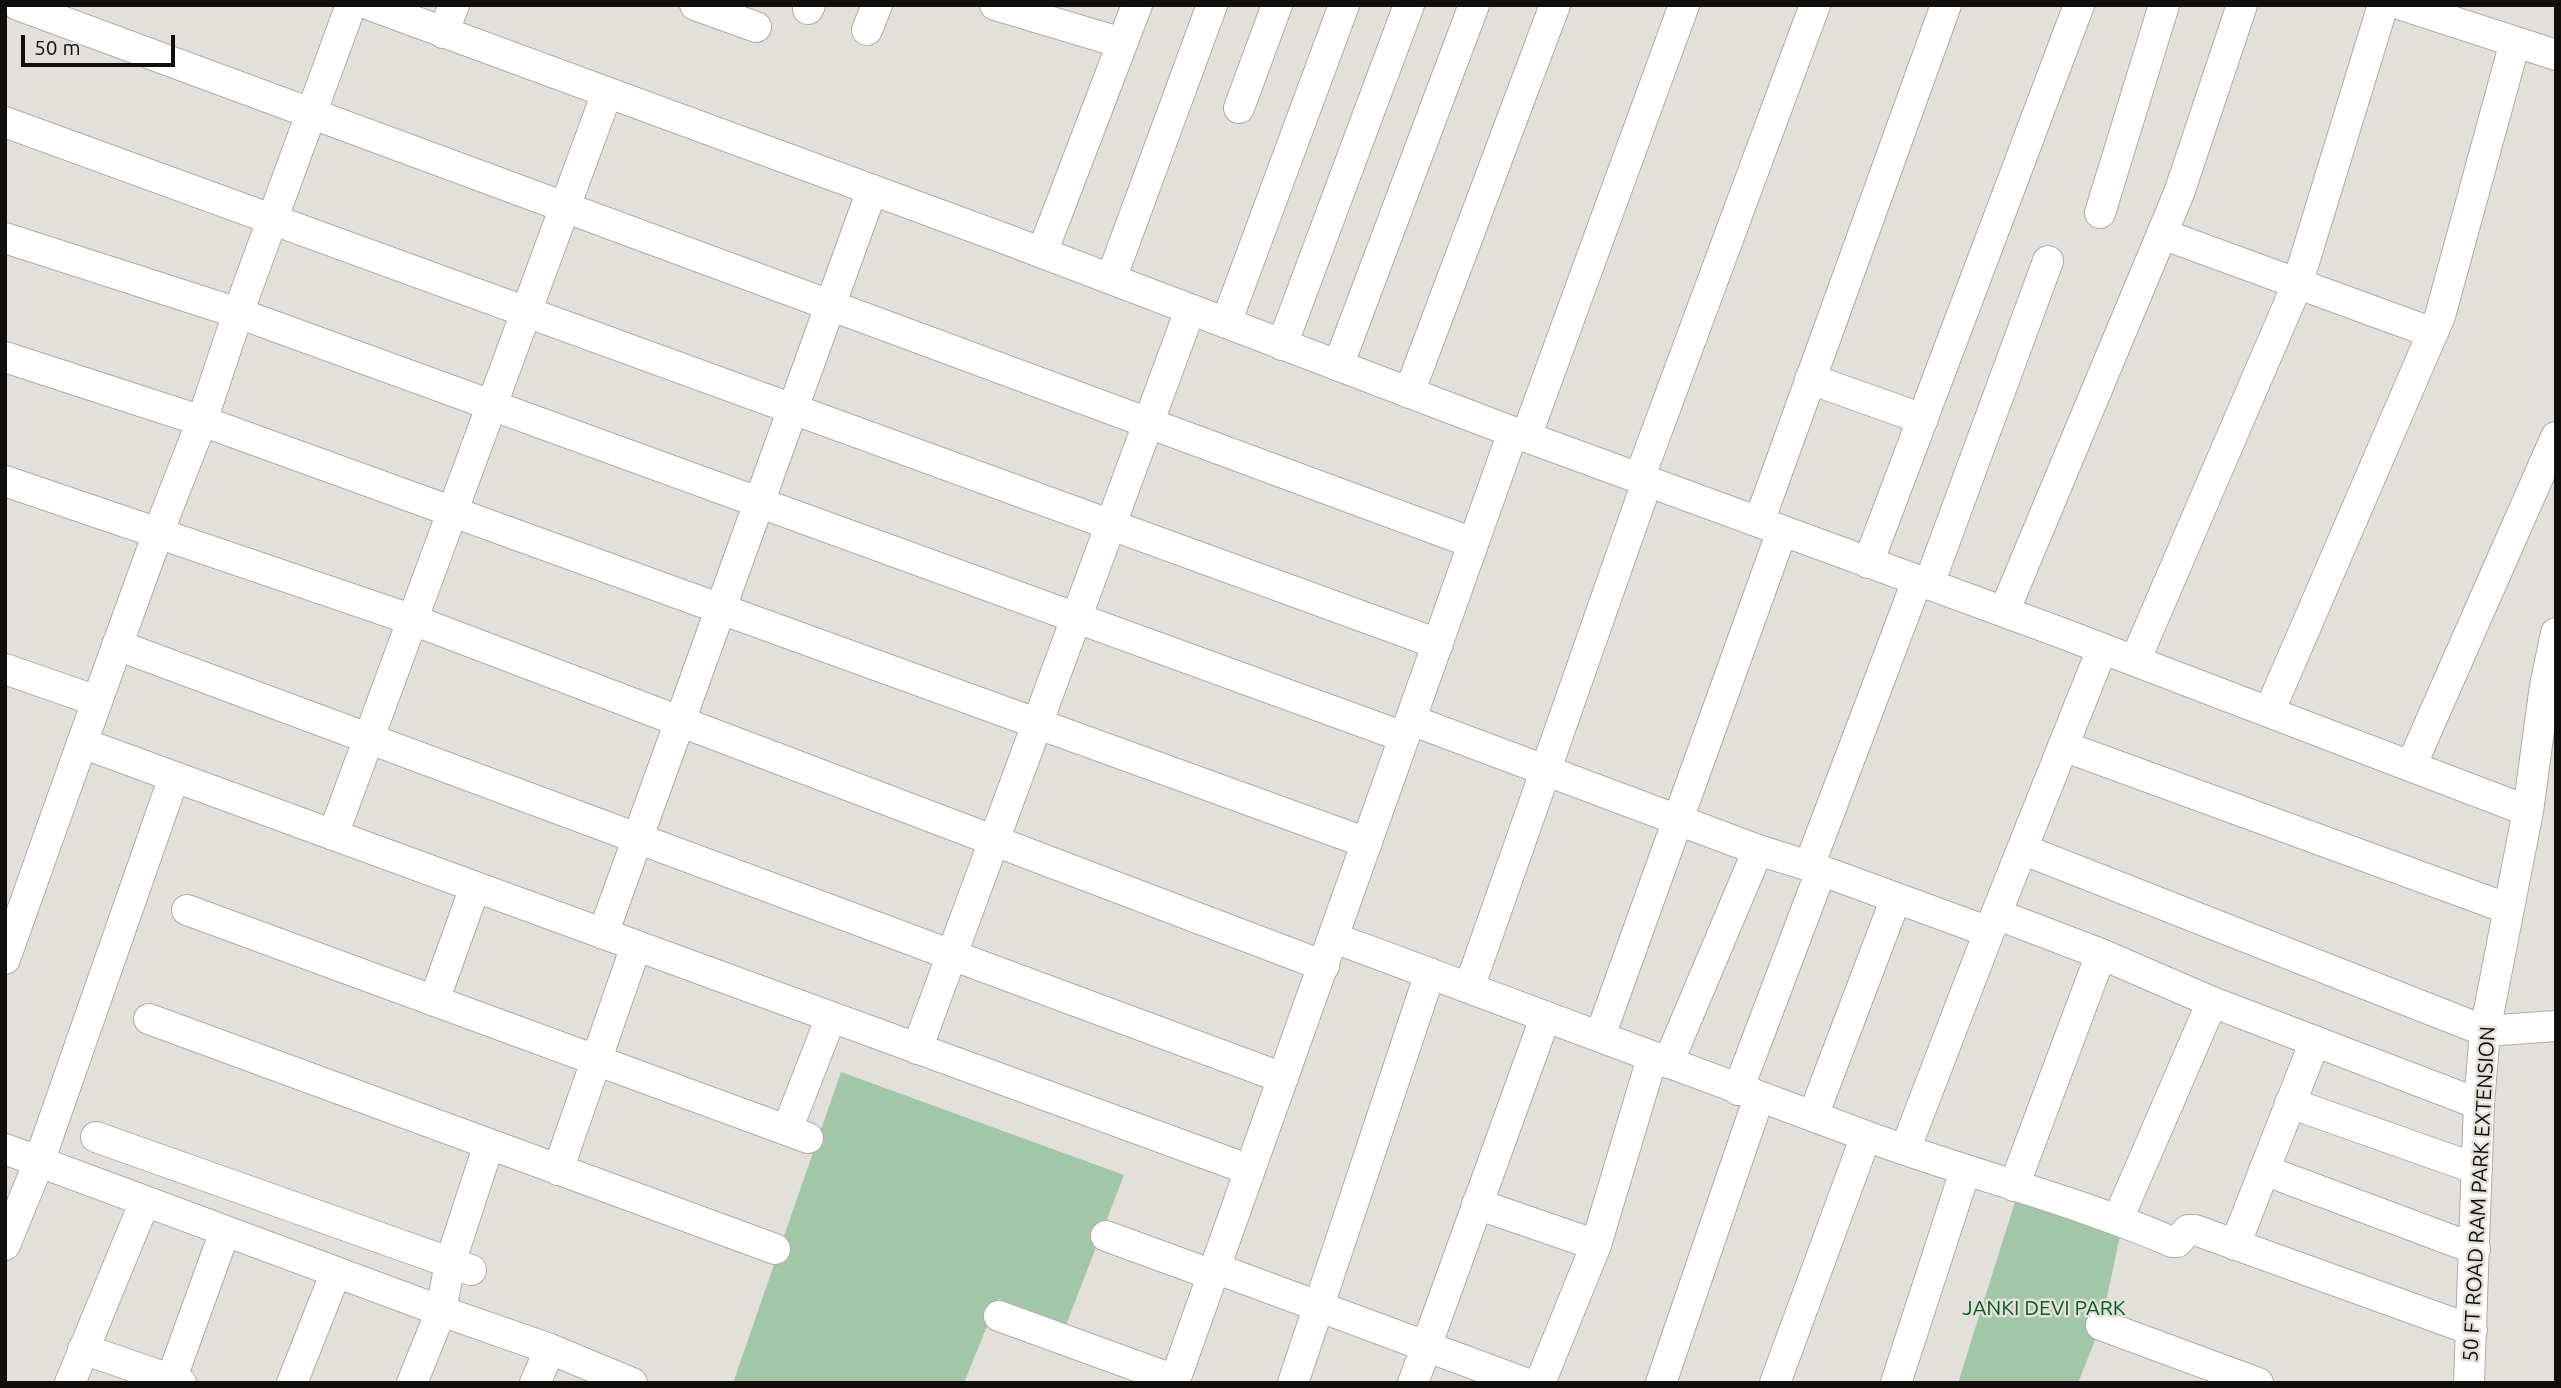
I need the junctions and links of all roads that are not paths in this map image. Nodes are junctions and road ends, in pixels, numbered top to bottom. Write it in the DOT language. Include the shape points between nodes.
graph roads {
  1 [pos="18,5"];
  2 [pos="351,5"];
  3 [pos="370,5"];
  4 [pos="454,5"];
  5 [pos="695,5"];
  6 [pos="1137,5"];
  7 [pos="1212,5"];
  8 [pos="1277,5"];
  9 [pos="1344,5"];
  10 [pos="1409,5"];
  11 [pos="1474,5"];
  12 [pos="1555,5"];
  13 [pos="1684,5"];
  14 [pos="1815,5"];
  15 [pos="1946,5"];
  16 [pos="2079,5"];
  17 [pos="2164,5"];
  18 [pos="2242,5"];
  19 [pos="2383,5"];
  20 [pos="2402,5"];
  21 [pos="1004,6"];
  22 [pos="1068,15"];
  23 [pos="756,27"];
  24 [pos="443,33"];
  25 [pos="2515,42"];
  26 [pos="1122,43"];
  27 [pos="2556,55"];
  28 [pos="607,93"];
  29 [pos="1239,108"];
  30 [pos="311,114"];
  31 [pos="5,122"];
  32 [pos="872,190"];
  33 [pos="565,207"];
  34 [pos="2100,213"];
  35 [pos="273,219"];
  36 [pos="2162,234"];
  37 [pos="5,238"];
  38 [pos="1042,253"];
  39 [pos="2048,261"];
  40 [pos="1111,279"];
  41 [pos="2297,285"];
  42 [pos="830,306"];
  43 [pos="1190,310"];
  44 [pos="526,311"];
  45 [pos="238,313"];
  46 [pos="1226,323"];
  47 [pos="2433,333"];
  48 [pos="1282,345"];
  49 [pos="5,357"];
  50 [pos="1338,366"];
  51 [pos="1811,379"];
  52 [pos="1409,393"];
  53 [pos="492,405"];
  54 [pos="793,409"];
  55 [pos="1923,419"];
  56 [pos="202,421"];
  57 [pos="1149,423"];
  58 [pos="1520,435"];
  59 [pos="2556,437"];
  60 [pos="1643,480"];
  61 [pos="5,481"];
  62 [pos="759,503"];
  63 [pos="453,512"];
  64 [pos="1111,525"];
  65 [pos="1770,527"];
  66 [pos="158,533"];
  67 [pos="1474,543"];
  68 [pos="1868,563"];
  69 [pos="1923,582"];
  70 [pos="720,609"];
  71 [pos="2004,612"];
  72 [pos="1077,618"];
  73 [pos="413,620"];
  74 [pos="2556,633"];
  75 [pos="1438,644"];
  76 [pos="117,645"];
  77 [pos="2102,649"];
  78 [pos="2135,662"];
  79 [pos="5,669"];
  80 [pos="2551,686"];
  81 [pos="97,701"];
  82 [pos="2269,712"];
  83 [pos="679,720"];
  84 [pos="1037,724"];
  85 [pos="1407,729"];
  86 [pos="369,738"];
  87 [pos="82,743"];
  88 [pos="2063,746"];
  89 [pos="2411,766"];
  90 [pos="1544,769"];
  91 [pos="174,777"];
  92 [pos="2528,811"];
  93 [pos="1677,817"];
  94 [pos="333,835"];
  95 [pos="637,837"];
  96 [pos="993,842"];
  97 [pos="1367,843"];
  98 [pos="2022,849"];
  99 [pos="1758,850"];
  100 [pos="1815,868"];
  101 [pos="475,887"];
  102 [pos="1896,898"];
  103 [pos="2509,909"];
  104 [pos="187,910"];
  105 [pos="1992,923"];
  106 [pos="603,934"];
  107 [pos="1334,938"];
  108 [pos="636,946"];
  109 [pos="953,954"];
  110 [pos="2101,954"];
  111 [pos="5,959"];
  112 [pos="1324,966"];
  113 [pos="1430,973"];
  114 [pos="1469,988"];
  115 [pos="434,1001"];
  116 [pos="2212,1002"];
  117 [pos="831,1017"];
  118 [pos="1545,1018"];
  119 [pos="149,1020"];
  120 [pos="2556,1026"];
  121 [pos="2485,1031"];
  122 [pos="1600,1036"];
  123 [pos="2315,1041"];
  124 [pos="917,1049"];
  125 [pos="596,1060"];
  126 [pos="1660,1061"];
  127 [pos="1283,1078"];
  128 [pos="1748,1093"];
  129 [pos="2290,1103"];
  130 [pos="2479,1104"];
  131 [pos="1813,1116"];
  132 [pos="96,1136"];
  133 [pos="1866,1136"];
  134 [pos="489,1144"];
  135 [pos="5,1149"];
  136 [pos="1905,1150"];
  137 [pos="39,1162"];
  138 [pos="2477,1169"];
  139 [pos="558,1170"];
  140 [pos="1250,1170"];
  141 [pos="2264,1170"];
  142 [pos="1965,1171"];
  143 [pos="2014,1186"];
  144 [pos="145,1201"];
  145 [pos="1477,1204"];
  146 [pos="2118,1219"];
  147 [pos="225,1231"];
  148 [pos="1106,1236"];
  149 [pos="5,1245"];
  150 [pos="1596,1245"];
  151 [pos="2235,1245"];
  152 [pos="775,1249"];
  153 [pos="2475,1249"];
  154 [pos="460,1267"];
  155 [pos="1214,1271"];
  156 [pos="336,1272"];
  157 [pos="1319,1306"];
  158 [pos="441,1311"];
  159 [pos="999,1316"];
  160 [pos="2101,1325"];
  161 [pos="2472,1329"];
  162 [pos="1426,1345"];
  163 [pos="83,1349"];
  164 [pos="550,1349"];
  165 [pos="119,1373"];
  166 [pos="176,1381"];
  167 [pos="1174,1381"];
  168 [pos="70,1383"];
  169 [pos="292,1383"];
  170 [pos="412,1383"];
  171 [pos="535,1383"];
  172 [pos="632,1383"];
  173 [pos="1293,1383"];
  174 [pos="1413,1383"];
  175 [pos="1525,1383"];
  176 [pos="1539,1383"];
  177 [pos="1661,1383"];
  178 [pos="1775,1383"];
  179 [pos="1896,1383"];
  180 [pos="2258,1383"];
  181 [pos="2469,1383"];
  1 -- 30 [label="street"];
  2 -- 30 [label="street"];
  3 -- 24 [label="street"];
  4 -- 24 [label="street"];
  5 -- 23 [label="street"];
  6 -- 26 [label="street"];
  7 -- 40 [label="street"];
  8 -- 29 [label="street"];
  9 -- 46 [label="street"];
  10 -- 48 [label="street"];
  11 -- 50 [label="street"];
  12 -- 52 [label="street"];
  13 -- 58 [label="street"];
  14 -- 60 [label="street"];
  15 -- 51 [label="street"];
  16 -- 55 [label="street"];
  17 -- 34 [label="street"];
  18 -- 36 [label="street"];
  19 -- 41 [label="street"];
  20 -- 25 [label="street"];
  21 -- 22 [label="street"];
  22 -- 26 [label="street"];
  24 -- 28 [label="street"];
  25 -- 27 [label="street"];
  25 -- 47 [label="street"];
  26 -- 38 [label="street"];
  28 -- 32 [label="street"];
  28 -- 33 [label="street"];
  30 -- 33 [label="street"];
  30 -- 35 [label="street"];
  31 -- 35 [label="street"];
  32 -- 38 [label="street"];
  32 -- 42 [label="street"];
  33 -- 42 [label="street"];
  33 -- 44 [label="street"];
  35 -- 44 [label="street"];
  35 -- 45 [label="street"];
  36 -- 41 [label="street"];
  36 -- 71 [label="street"];
  37 -- 45 [label="street"];
  38 -- 40 [label="street"];
  39 -- 69 [label="street"];
  40 -- 43 [label="street"];
  41 -- 47 [label="street"];
  41 -- 78 [label="street"];
  42 -- 54 [label="street"];
  42 -- 57 [label="street"];
  43 -- 46 [label="street"];
  43 -- 57 [label="street"];
  44 -- 53 [label="street"];
  44 -- 54 [label="street"];
  45 -- 53 [label="street"];
  45 -- 56 [label="street"];
  46 -- 48 [label="street"];
  47 -- 82 [label="street"];
  48 -- 50 [label="street"];
  49 -- 56 [label="street"];
  50 -- 52 [label="street"];
  51 -- 55 [label="street"];
  51 -- 65 [label="street"];
  52 -- 58 [label="street"];
  53 -- 62 [label="street"];
  53 -- 63 [label="street"];
  54 -- 62 [label="street"];
  54 -- 64 [label="street"];
  55 -- 68 [label="street"];
  56 -- 63 [label="street"];
  56 -- 66 [label="street"];
  57 -- 64 [label="street"];
  57 -- 67 [label="street"];
  58 -- 60 [label="street"];
  58 -- 67 [label="street"];
  59 -- 89 [label="street"];
  60 -- 65 [label="street"];
  60 -- 90 [label="street"];
  61 -- 66 [label="street"];
  62 -- 70 [label="street"];
  62 -- 72 [label="street"];
  63 -- 70 [label="street"];
  63 -- 73 [label="street"];
  64 -- 72 [label="street"];
  64 -- 75 [label="street"];
  65 -- 68 [label="street"];
  65 -- 93 [label="street"];
  66 -- 73 [label="street"];
  66 -- 76 [label="street"];
  67 -- 75 [label="street"];
  68 -- 69 [label="street"];
  69 -- 71 [label="street"];
  69 -- 100 [label="street"];
  70 -- 83 [label="street"];
  70 -- 84 [label="street"];
  71 -- 77 [label="street"];
  72 -- 84 [label="street"];
  72 -- 85 [label="street"];
  73 -- 83 [label="street"];
  73 -- 86 [label="street"];
  74 -- 80 [label="street, 50 FT ROAD RAM PARK EXTENSION"];
  75 -- 85 [label="street"];
  76 -- 81 [label="street"];
  76 -- 86 [label="street"];
  77 -- 78 [label="street"];
  77 -- 88 [label="street"];
  78 -- 82 [label="street"];
  79 -- 81 [label="street"];
  80 -- 92 [label="street, 50 FT ROAD RAM PARK EXTENSION"];
  81 -- 87 [label="street"];
  82 -- 89 [label="street"];
  83 -- 95 [label="street"];
  83 -- 96 [label="street"];
  84 -- 96 [label="street"];
  84 -- 97 [label="street"];
  85 -- 90 [label="street"];
  85 -- 97 [label="street"];
  86 -- 94 [label="street"];
  86 -- 95 [label="street"];
  87 -- 91 [label="street"];
  87 -- 111 [label="street"];
  88 -- 98 [label="street"];
  88 -- 103 [label="street"];
  89 -- 92 [label="street"];
  90 -- 93 [label="street"];
  90 -- 114 [label="street"];
  91 -- 94 [label="street"];
  91 -- 137 [label="street"];
  92 -- 103 [label="street, 50 FT ROAD RAM PARK EXTENSION"];
  93 -- 99 [label="street"];
  93 -- 122 [label="street"];
  94 -- 101 [label="street"];
  95 -- 106 [label="street"];
  95 -- 109 [label="street"];
  96 -- 109 [label="street"];
  96 -- 112 [label="street"];
  97 -- 107 [label="street"];
  98 -- 105 [label="street"];
  98 -- 121 [label="street"];
  99 -- 100 [label="street"];
  99 -- 126 [label="street"];
  100 -- 102 [label="street"];
  100 -- 128 [label="street"];
  101 -- 106 [label="street"];
  101 -- 115 [label="street"];
  102 -- 105 [label="street"];
  102 -- 131 [label="street"];
  103 -- 121 [label="street, 50 FT ROAD RAM PARK EXTENSION"];
  104 -- 115 [label="street"];
  105 -- 110 [label="street"];
  105 -- 136 [label="street"];
  106 -- 108 [label="street"];
  107 -- 112 [label="street"];
  107 -- 113 [label="street"];
  108 -- 117 [label="street"];
  108 -- 125 [label="street"];
  109 -- 124 [label="street"];
  109 -- 127 [label="street"];
  110 -- 116 [label="street"];
  110 -- 143 [label="street"];
  112 -- 127 [label="street"];
  113 -- 114 [label="street"];
  113 -- 157 [label="street"];
  114 -- 118 [label="street"];
  115 -- 125 [label="street"];
  116 -- 123 [label="street"];
  116 -- 146 [label="street"];
  117 -- 124 [label="street"];
  117 -- 125 [label="street" via="798,1134"];
  118 -- 122 [label="street"];
  118 -- 145 [label="street"];
  119 -- 134 [label="street"];
  120 -- 121 [label="street"];
  121 -- 130 [label="street, 50 FT ROAD RAM PARK EXTENSION"];
  122 -- 126 [label="street"];
  123 -- 129 [label="street"];
  123 -- 130 [label="street"];
  124 -- 140 [label="street"];
  125 -- 139 [label="street"];
  126 -- 128 [label="street"];
  126 -- 150 [label="street"];
  127 -- 140 [label="street"];
  128 -- 131 [label="street"];
  128 -- 177 [label="street"];
  129 -- 138 [label="street"];
  129 -- 141 [label="street"];
  130 -- 138 [label="street, 50 FT ROAD RAM PARK EXTENSION"];
  131 -- 133 [label="street"];
  132 -- 154 [label="street"];
  133 -- 136 [label="street"];
  133 -- 178 [label="street"];
  134 -- 139 [label="street"];
  134 -- 154 [label="street"];
  135 -- 137 [label="street"];
  136 -- 142 [label="street"];
  137 -- 144 [label="street"];
  137 -- 149 [label="street"];
  138 -- 153 [label="street, 50 FT ROAD RAM PARK EXTENSION"];
  139 -- 152 [label="street"];
  140 -- 155 [label="street"];
  141 -- 151 [label="street"];
  141 -- 153 [label="street"];
  142 -- 143 [label="street"];
  142 -- 179 [label="street"];
  143 -- 146 [label="street"];
  144 -- 147 [label="street"];
  144 -- 163 [label="street"];
  145 -- 150 [label="street"];
  145 -- 162 [label="street"];
  146 -- 151 [label="street" via="2172,1242 2194,1230"];
  147 -- 156 [label="street"];
  147 -- 166 [label="street"];
  148 -- 155 [label="street"];
  150 -- 176 [label="street"];
  151 -- 161 [label="street"];
  153 -- 161 [label="street, 50 FT ROAD RAM PARK EXTENSION"];
  154 -- 158 [label="street"];
  155 -- 157 [label="street"];
  155 -- 167 [label="street"];
  156 -- 158 [label="street"];
  156 -- 169 [label="street"];
  157 -- 162 [label="street"];
  157 -- 173 [label="street"];
  158 -- 164 [label="street"];
  158 -- 170 [label="street"];
  159 -- 167 [label="street"];
  160 -- 180 [label="street"];
  161 -- 181 [label="street, 50 FT ROAD RAM PARK EXTENSION"];
  162 -- 174 [label="street"];
  162 -- 175 [label="street"];
  163 -- 165 [label="street"];
  163 -- 168 [label="street"];
  164 -- 171 [label="street"];
  164 -- 172 [label="street"];
  165 -- 166 [label="street"];
}
